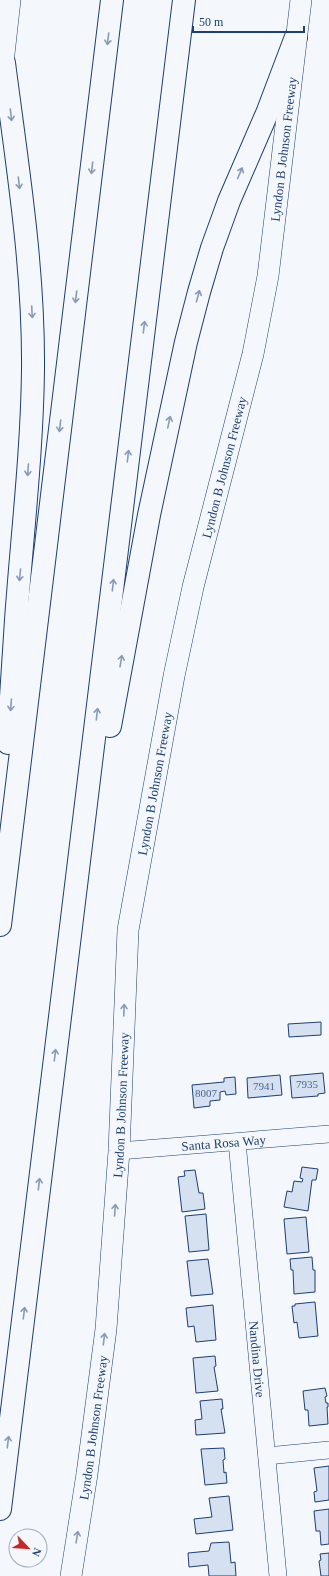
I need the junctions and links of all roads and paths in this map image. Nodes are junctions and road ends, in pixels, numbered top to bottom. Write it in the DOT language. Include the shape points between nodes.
graph roads {
  1 [pos="10,0"];
  2 [pos="112,0"];
  3 [pos="184,0"];
  4 [pos="301,0"];
  5 [pos="296,37"];
  6 [pos="4,63"];
  7 [pos="0,90"];
  8 [pos="0,874"];
  9 [pos="0,925"];
  10 [pos="64,989"];
  11 [pos="329,1134"];
  12 [pos="237,1142"];
  13 [pos="119,1151"];
  14 [pos="329,1450"];
  15 [pos="267,1456"];
  16 [pos="0,1509"];
  17 [pos="71,1576"];
  18 [pos="278,1576"];
  1 -- 6 [label="main road"];
  2 -- 9 [label="highway, one-way"];
  10 -- 3 [label="highway, one-way"];
  4 -- 5 [label="main road, Lyndon B Johnson Freeway"];
  10 -- 5 [label="highway, one-way" via="124,646 186,342 214,241"];
  13 -- 5 [label="main road, Lyndon B Johnson Freeway, one-way" via="128,930 174,676 193,587 252,354 268,276"];
  6 -- 7 [label="main road"];
  6 -- 8 [label="highway, one-way" via="28,262 33,369 30,452 16,619"];
  16 -- 10 [label="highway, one-way"];
  11 -- 12 [label="street, Santa Rosa Way"];
  12 -- 13 [label="street, Santa Rosa Way"];
  12 -- 15 [label="street, Nandina Drive"];
  17 -- 13 [label="main road, Lyndon B Johnson Freeway, one-way" via="106,1329"];
  14 -- 15 [label="street"];
  15 -- 18 [label="street, Nandina Drive"];
}
